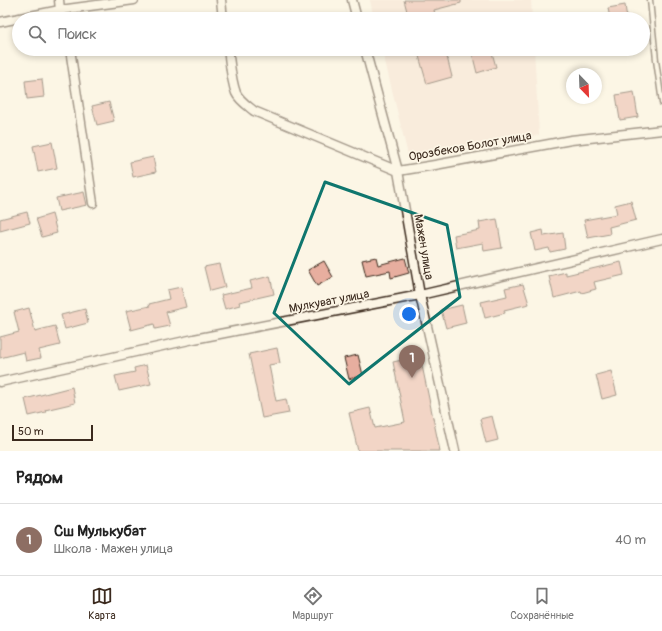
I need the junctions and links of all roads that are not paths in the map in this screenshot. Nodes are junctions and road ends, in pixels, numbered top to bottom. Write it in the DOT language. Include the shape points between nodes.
graph roads {
  1 [pos="59,0"];
  2 [pos="134,0"];
  3 [pos="220,0"];
  4 [pos="352,0"];
  5 [pos="650,0"];
  6 [pos="60,10"];
  7 [pos="50,12"];
  8 [pos="222,12"];
  9 [pos="355,12"];
  10 [pos="12,20"];
  11 [pos="0,22"];
  12 [pos="71,56"];
  13 [pos="229,56"];
  14 [pos="367,56"];
  15 [pos="662,103"];
  16 [pos="662,130"];
  17 [pos="398,171"];
  18 [pos="93,203"];
  19 [pos="662,238"];
  20 [pos="420,295"];
  21 [pos="0,382"];
  22 [pos="455,451"];
  1 -- 6 [label="street"];
  2 -- 6 [label="street"];
  3 -- 8 [label="street"];
  4 -- 9 [label="street"];
  5 -- 15 [label="lane"];
  6 -- 7 [label="street"];
  10 -- 11 [label="street"];
  12 -- 18 [label="street"];
  13 -- 17 [label="street, Орозбеков Болот улица" via="236,94 254,111"];
  14 -- 17 [label="street, Мажен улица"];
  16 -- 17 [label="street, Орозбеков Болот улица" via="571,140"];
  17 -- 20 [label="street, Мажен улица"];
  19 -- 20 [label="street, Мулкуват улица"];
  20 -- 21 [label="street, Мулкуват улица" via="194,339"];
  20 -- 22 [label="street, Мажен улица"];
}
